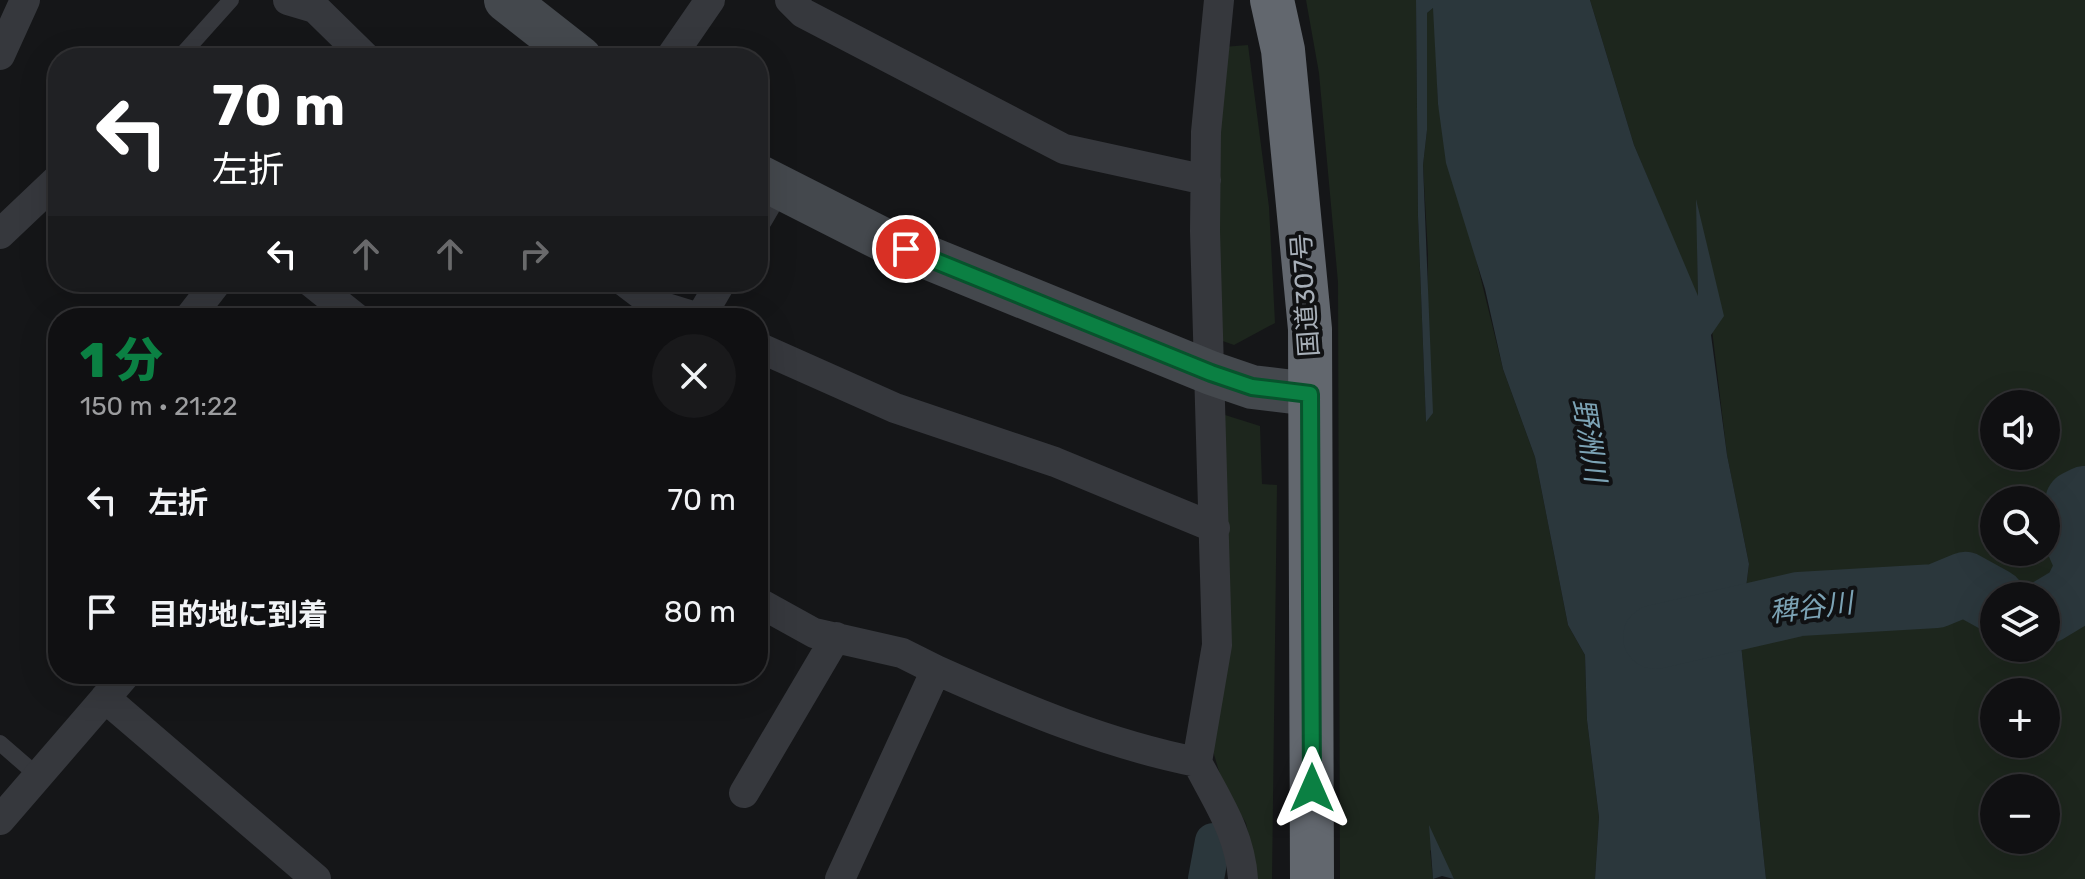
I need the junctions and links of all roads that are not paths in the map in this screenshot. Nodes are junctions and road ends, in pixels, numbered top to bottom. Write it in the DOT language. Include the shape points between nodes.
graph roads {
  1 [pos="25,0"];
  2 [pos="231,0"];
  3 [pos="288,0"];
  4 [pos="506,0"];
  5 [pos="710,0"];
  6 [pos="790,0"];
  7 [pos="1219,0"];
  8 [pos="1272,0"];
  9 [pos="188,48"];
  10 [pos="356,48"];
  11 [pos="567,48"];
  12 [pos="677,48"];
  13 [pos="0,55"];
  14 [pos="1206,180"];
  15 [pos="48,188"];
  16 [pos="768,196"];
  17 [pos="0,234"];
  18 [pos="209,292"];
  19 [pos="324,292"];
  20 [pos="633,292"];
  21 [pos="197,308"];
  22 [pos="344,308"];
  23 [pos="647,308"];
  24 [pos="768,351"];
  25 [pos="1211,373"];
  26 [pos="1310,394"];
  27 [pos="1215,528"];
  28 [pos="768,608"];
  29 [pos="836,637"];
  30 [pos="936,670"];
  31 [pos="117,684"];
  32 [pos="105,698"];
  33 [pos="0,743"];
  34 [pos="1197,762"];
  35 [pos="38,776"];
  36 [pos="744,793"];
  37 [pos="0,820"];
  38 [pos="316,879"];
  39 [pos="840,879"];
  40 [pos="1243,879"];
  41 [pos="1312,879"];
  1 -- 13 [label="street"];
  2 -- 9 [label="lane"];
  3 -- 10 [label="street" via="315,8"];
  4 -- 11 [label="street"];
  5 -- 12 [label="street"];
  6 -- 14 [label="street" via="803,13 1064,149"];
  7 -- 14 [label="street"];
  8 -- 26 [label="highway, 国道307号" via="1283,50 1310,329"];
  14 -- 25 [label="street"];
  15 -- 17 [label="street"];
  16 -- 25 [label="street"];
  18 -- 21 [label="street"];
  19 -- 22 [label="street"];
  20 -- 23 [label="street"];
  24 -- 27 [label="street" via="881,402 1055,462"];
  25 -- 26 [label="street" via="1252,387"];
  25 -- 27 [label="street"];
  26 -- 41 [label="highway, 国道307号"];
  27 -- 34 [label="street" via="1217,645"];
  28 -- 29 [label="street" via="814,633"];
  29 -- 30 [label="street" via="902,653"];
  29 -- 36 [label="street"];
  30 -- 34 [label="street" via="1036,715"];
  30 -- 39 [label="street"];
  31 -- 32 [label="street"];
  32 -- 35 [label="street"];
  32 -- 38 [label="street"];
  33 -- 35 [label="lane"];
  34 -- 40 [label="street" via="1229,817 1242,856"];
  35 -- 37 [label="street"];
}
